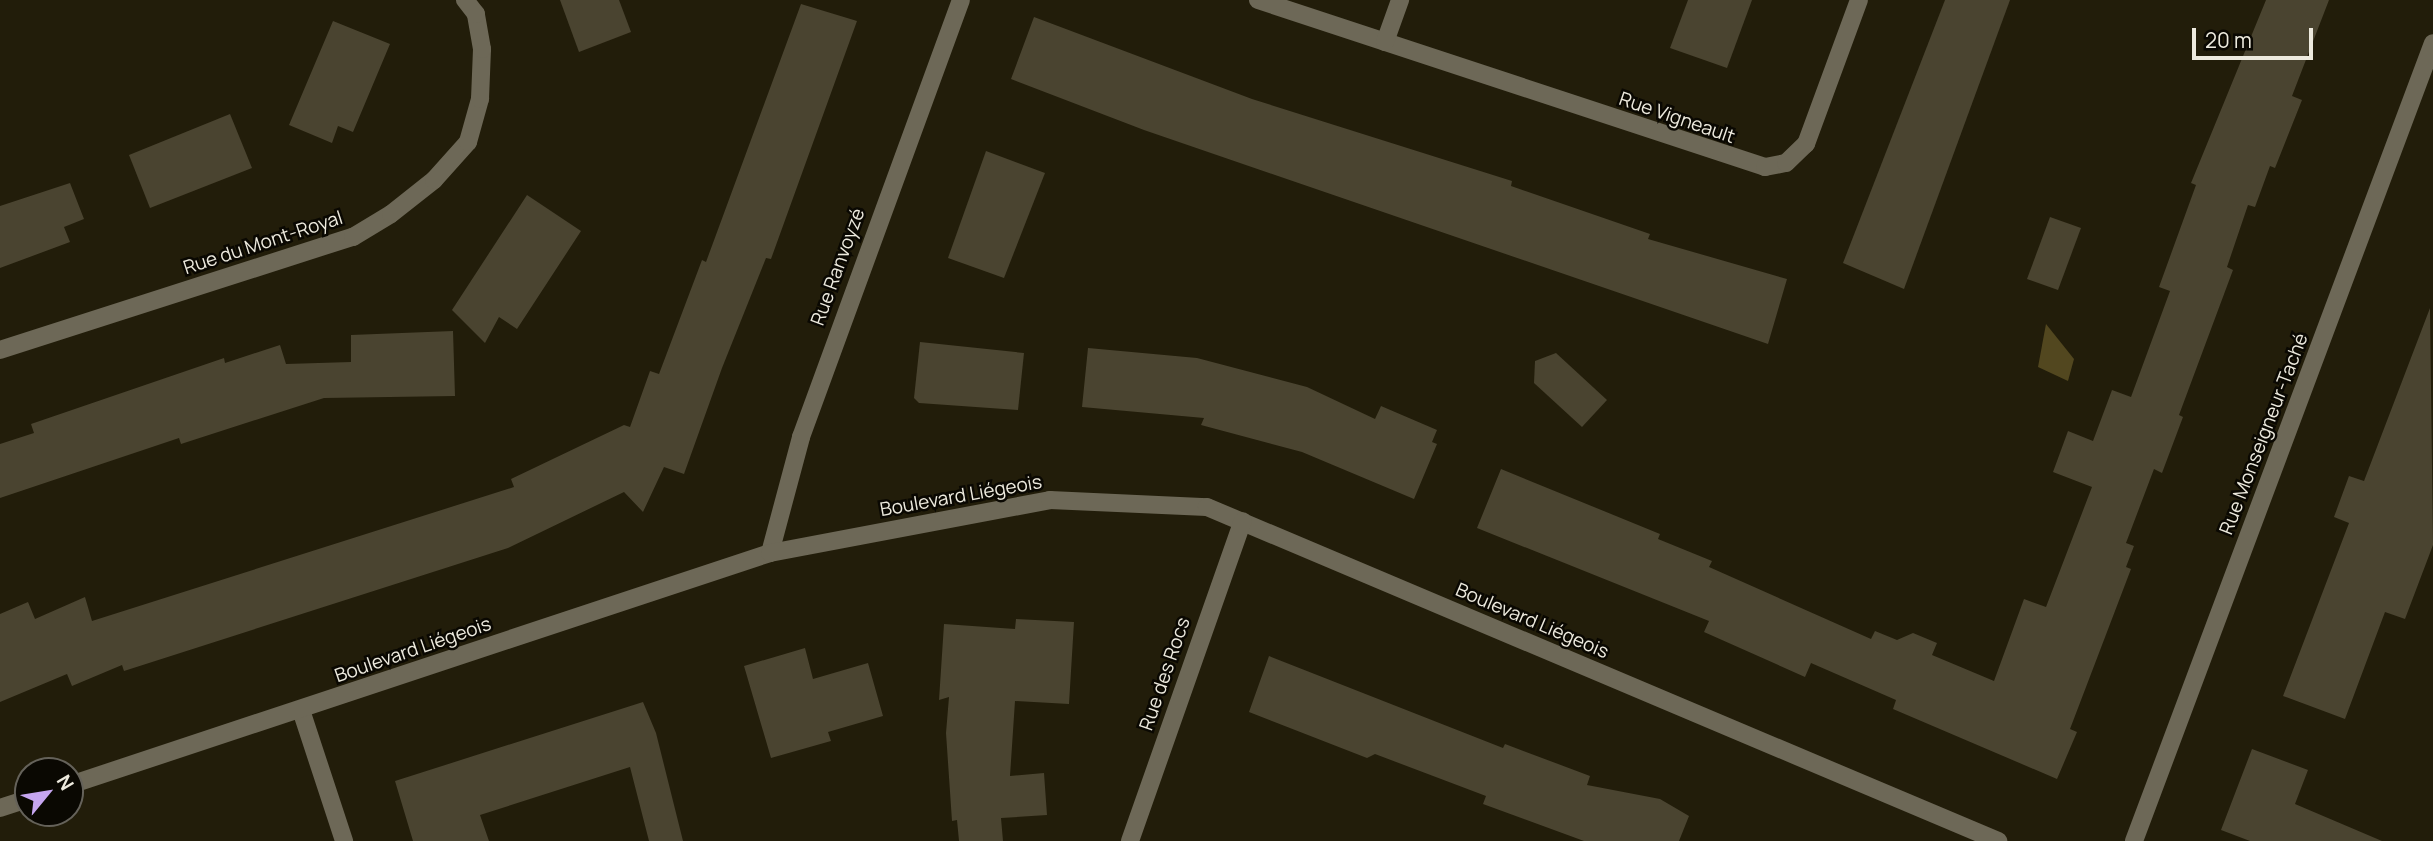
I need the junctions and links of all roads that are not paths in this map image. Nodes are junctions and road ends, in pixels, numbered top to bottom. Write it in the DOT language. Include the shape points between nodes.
graph roads {
  1 [pos="961,0"];
  2 [pos="1258,0"];
  3 [pos="1400,0"];
  4 [pos="1859,0"];
  5 [pos="470,7"];
  6 [pos="1385,42"];
  7 [pos="2433,43"];
  8 [pos="0,350"];
  9 [pos="1242,521"];
  10 [pos="770,553"];
  11 [pos="301,710"];
  12 [pos="84,780"];
  13 [pos="344,841"];
  14 [pos="1130,841"];
  15 [pos="1998,841"];
  16 [pos="2134,841"];
  1 -- 10 [label="street, Rue Ranvoyzé" via="800,437"];
  2 -- 6 [label="street, Rue Vigneault"];
  3 -- 6 [label="street"];
  4 -- 6 [label="street, Rue Vigneault" via="1806,144 1786,163 1765,167"];
  5 -- 8 [label="street, Rue du Mont-Royal" via="482,50 480,99 468,142 434,180 391,214 354,237"];
  7 -- 16 [label="street, Rue Monseigneur-Taché"];
  9 -- 10 [label="street, Boulevard Liégeois" via="1207,507 1050,500"];
  9 -- 14 [label="street, Rue des Rocs"];
  9 -- 15 [label="street, Boulevard Liégeois"];
  10 -- 11 [label="street, Boulevard Liégeois"];
  11 -- 12 [label="street, Boulevard Liégeois"];
  11 -- 13 [label="street"];
}
